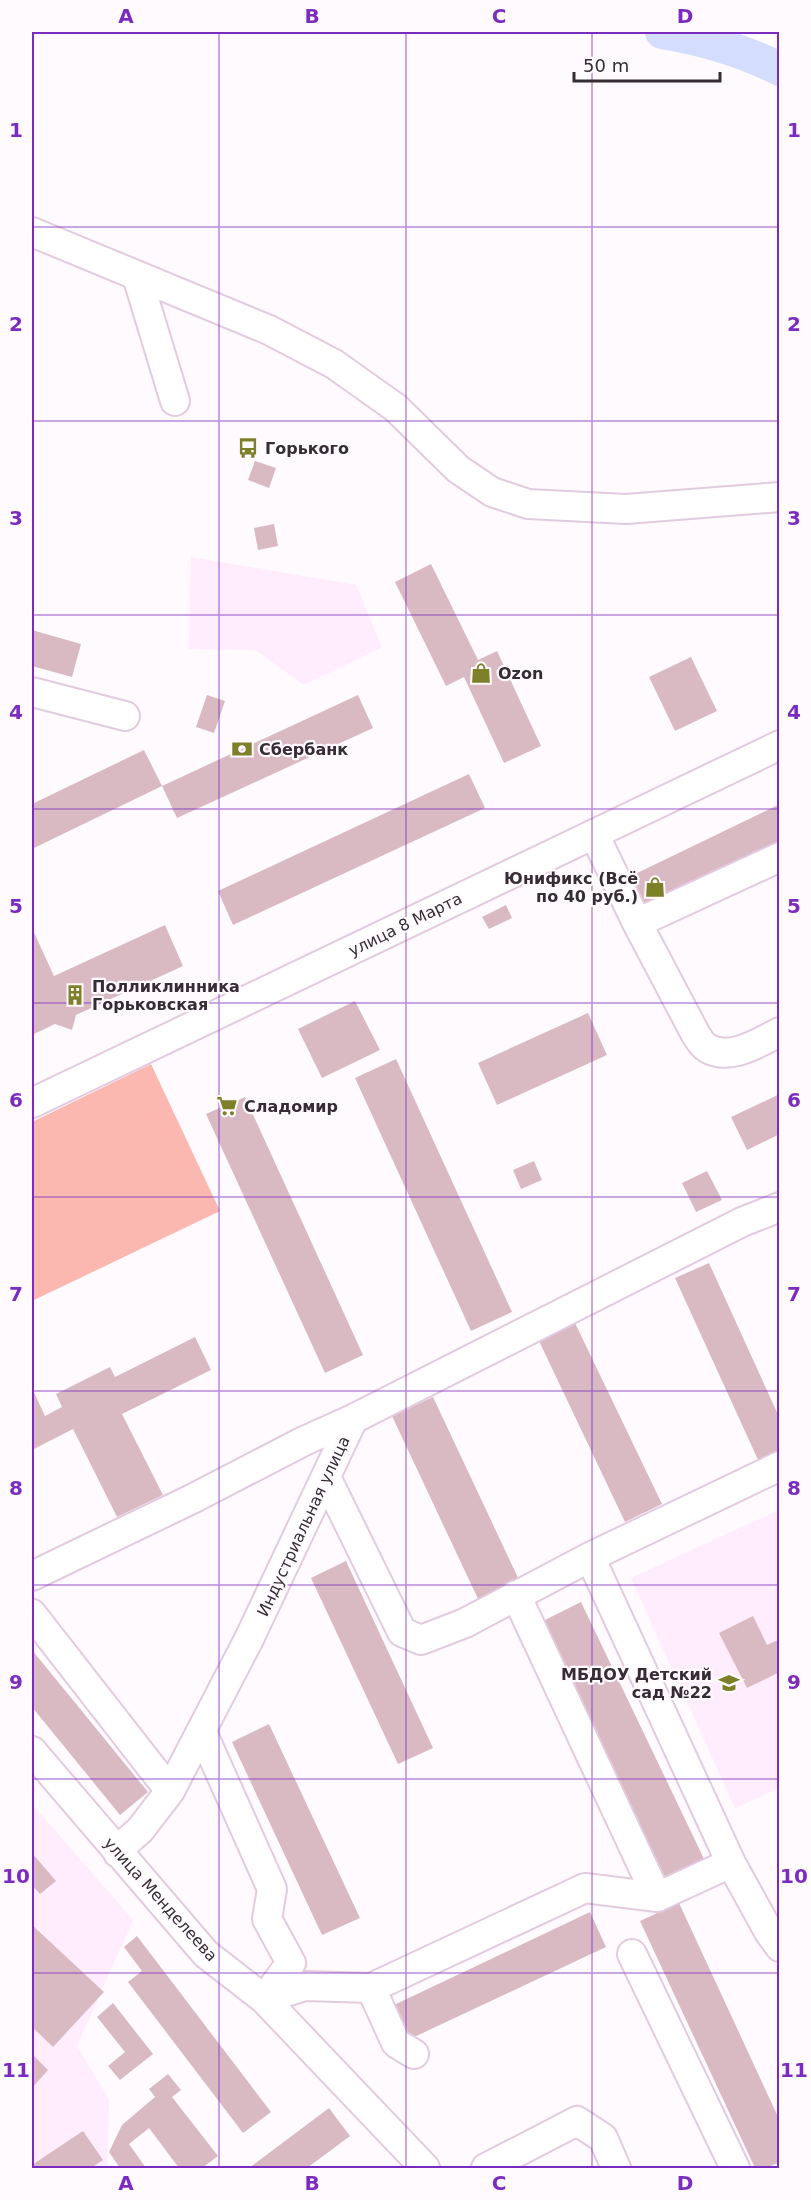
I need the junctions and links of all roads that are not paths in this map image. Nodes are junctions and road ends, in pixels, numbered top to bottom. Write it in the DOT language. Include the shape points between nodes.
graph roads {
  1 [pos="32,232"];
  2 [pos="137,276"];
  3 [pos="175,401"];
  4 [pos="780,497"];
  5 [pos="32,692"];
  6 [pos="125,716"];
  7 [pos="780,745"];
  8 [pos="594,834"];
  9 [pos="780,857"];
  10 [pos="637,923"];
  11 [pos="780,1032"];
  12 [pos="32,1103"];
  13 [pos="780,1207"];
  14 [pos="353,1419"];
  15 [pos="780,1466"];
  16 [pos="326,1477"];
  17 [pos="590,1557"];
  18 [pos="32,1576"];
  19 [pos="516,1595"];
  20 [pos="32,1614"];
  21 [pos="202,1732"];
  22 [pos="32,1751"];
  23 [pos="170,1791"];
  24 [pos="118,1853"];
  25 [pos="731,1863"];
  26 [pos="657,1897"];
  27 [pos="780,1947"];
  28 [pos="632,1954"];
  29 [pos="371,1988"];
  30 [pos="264,1999"];
  31 [pos="414,2054"];
  32 [pos="425,2169"];
  33 [pos="486,2169"];
  34 [pos="616,2169"];
  35 [pos="735,2169"];
  1 -- 2 [label="street"];
  2 -- 3 [label="street"];
  2 -- 4 [label="street" via="269,330 334,364 396,408 458,469 492,492 528,504 626,509"];
  5 -- 6 [label="street"];
  7 -- 8 [label="street, улица 8 Марта"];
  8 -- 10 [label="street"];
  8 -- 12 [label="street, улица 8 Марта"];
  9 -- 10 [label="street"];
  10 -- 11 [label="street" via="706,1047 721,1053 742,1050"];
  13 -- 14 [label="street, Индустриальная улица" via="742,1222"];
  14 -- 16 [label="street, Индустриальная улица"];
  14 -- 18 [label="street"];
  15 -- 17 [label="street"];
  16 -- 19 [label="street" via="402,1632 421,1640 465,1623"];
  16 -- 21 [label="street, Индустриальная улица"];
  17 -- 19 [label="street"];
  17 -- 25 [label="street"];
  19 -- 26 [label="street"];
  20 -- 23 [label="street"];
  21 -- 23 [label="street, Индустриальная улица"];
  21 -- 30 [label="street" via="272,1888 267,1919 291,1963"];
  22 -- 24 [label="street, улица Менделеева"];
  23 -- 24 [label="street, Индустриальная улица"];
  24 -- 30 [label="street, улица Менделеева" via="206,1953"];
  25 -- 26 [label="street"];
  25 -- 27 [label="street"];
  26 -- 29 [label="street" via="585,1888"];
  28 -- 35 [label="street"];
  29 -- 30 [label="street" via="304,1986"];
  29 -- 31 [label="street" via="396,2043"];
  30 -- 32 [label="street, улица Менделеева"];
  33 -- 34 [label="street" via="577,2121 603,2138"];
}
